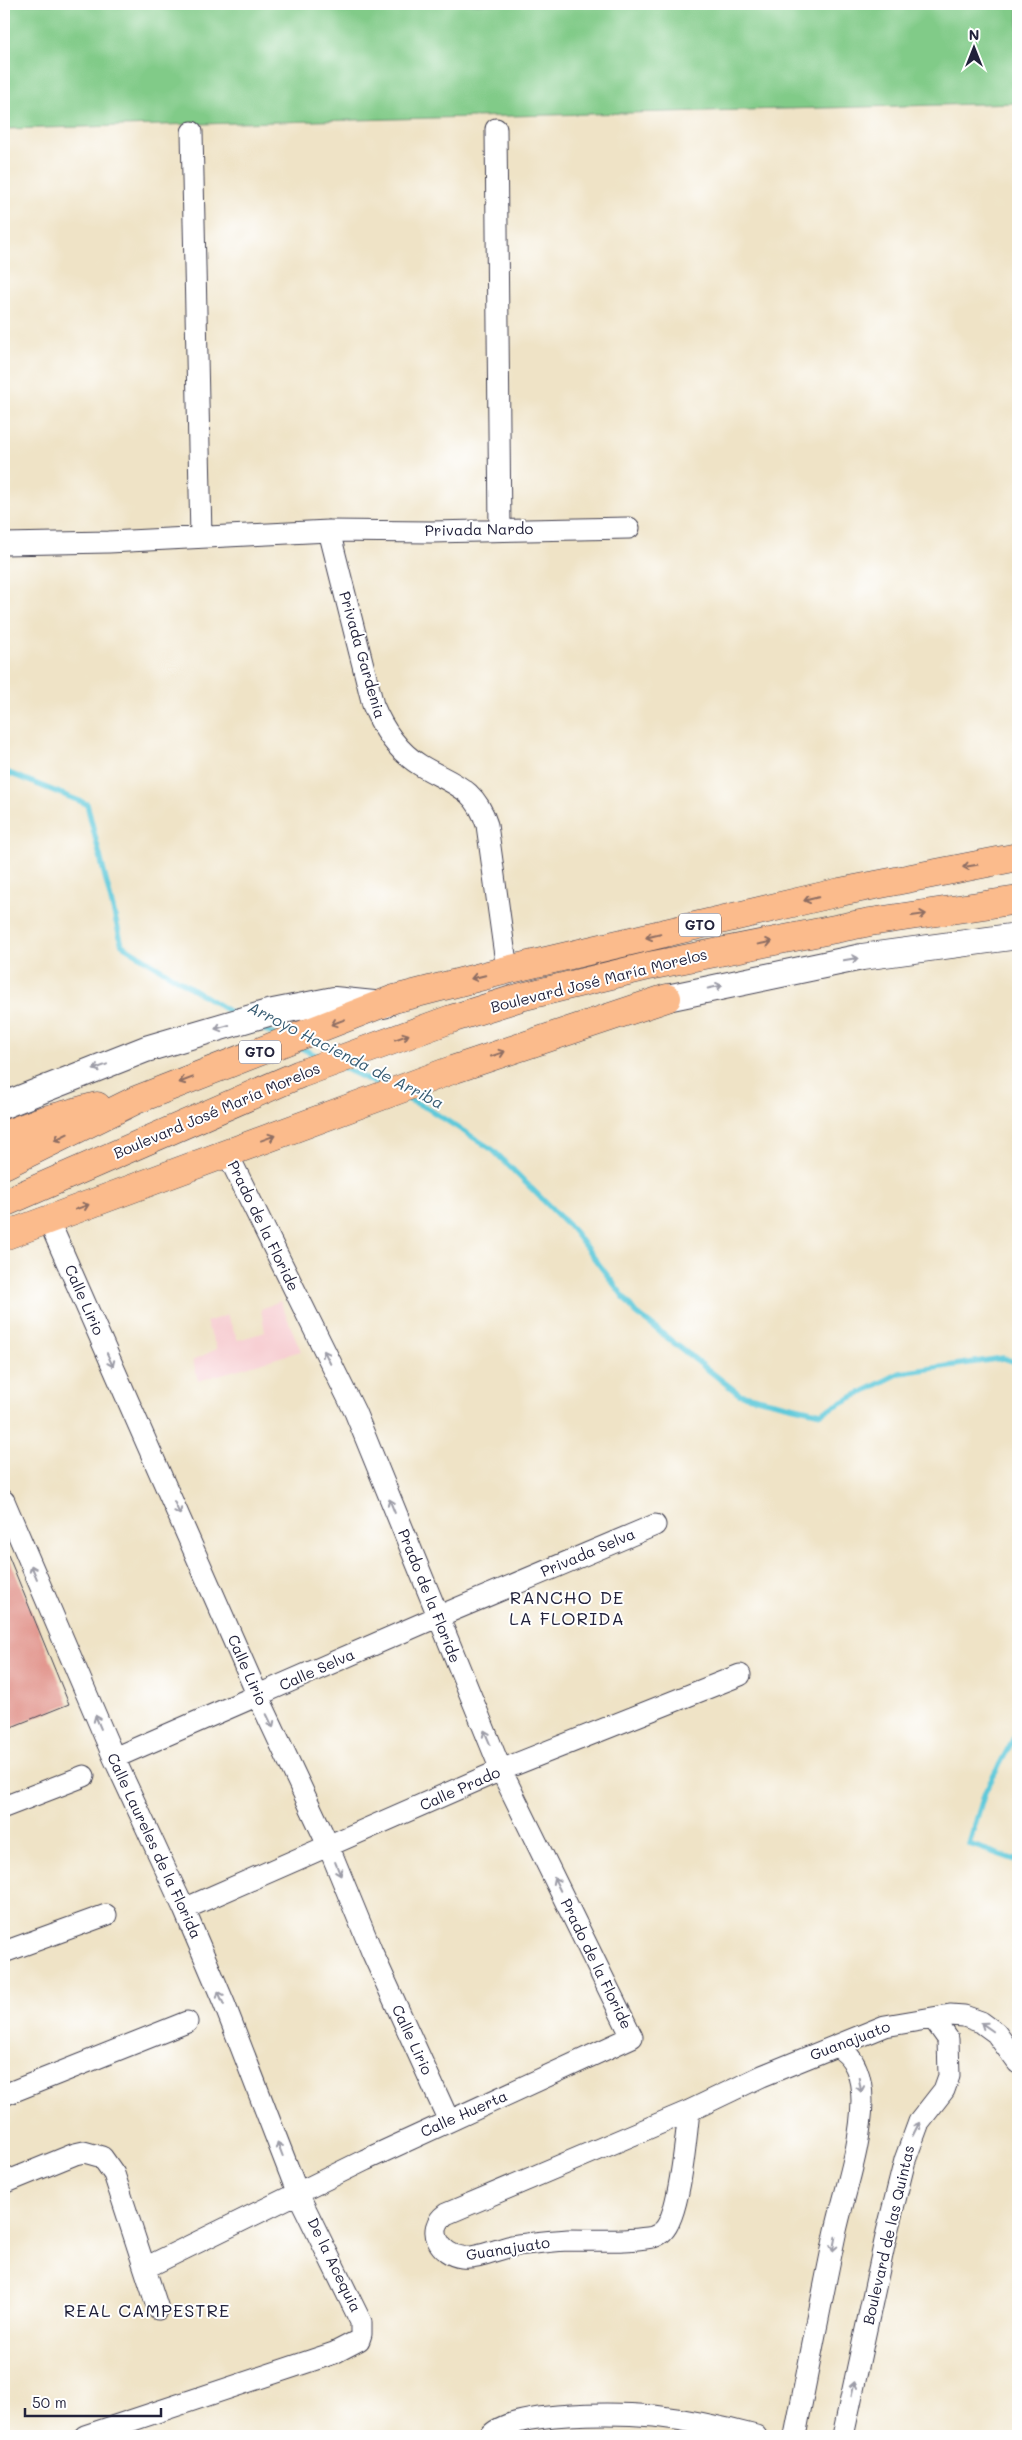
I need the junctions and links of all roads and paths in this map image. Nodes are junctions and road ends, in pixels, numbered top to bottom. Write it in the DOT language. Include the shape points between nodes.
graph roads {
  1 [pos="496,129"];
  2 [pos="192,132"];
  3 [pos="629,528"];
  4 [pos="500,530"];
  5 [pos="329,531"];
  6 [pos="201,537"];
  7 [pos="4,544"];
  8 [pos="1018,857"];
  9 [pos="1018,900"];
  10 [pos="1018,936"];
  11 [pos="507,970"];
  12 [pos="545,991"];
  13 [pos="667,998"];
  14 [pos="384,1005"];
  15 [pos="136,1100"];
  16 [pos="4,1105"];
  17 [pos="4,1136"];
  18 [pos="228,1153"];
  19 [pos="4,1164"];
  20 [pos="4,1203"];
  21 [pos="48,1219"];
  22 [pos="4,1236"];
  23 [pos="4,1501"];
  24 [pos="655,1525"];
  25 [pos="437,1617"];
  26 [pos="740,1675"];
  27 [pos="258,1696"];
  28 [pos="114,1758"];
  29 [pos="501,1770"];
  30 [pos="84,1776"];
  31 [pos="4,1807"];
  32 [pos="328,1845"];
  33 [pos="184,1909"];
  34 [pos="106,1915"];
  35 [pos="4,1952"];
  36 [pos="933,2018"];
  37 [pos="187,2022"];
  38 [pos="632,2037"];
  39 [pos="836,2046"];
  40 [pos="1018,2063"];
  41 [pos="4,2095"];
  42 [pos="689,2111"];
  43 [pos="449,2120"];
  44 [pos="4,2183"];
  45 [pos="298,2194"];
  46 [pos="145,2268"];
  47 [pos="158,2309"];
  48 [pos="85,2436"];
  49 [pos="490,2436"];
  50 [pos="756,2436"];
  51 [pos="795,2436"];
  52 [pos="843,2436"];
  1 -- 4 [label="street"];
  2 -- 6 [label="street"];
  3 -- 4 [label="street, Privada Nardo"];
  4 -- 5 [label="street, Privada Nardo"];
  5 -- 6 [label="street, Privada Nardo"];
  5 -- 11 [label="street, Privada Gardenia" via="373,705 383,728 419,764 457,783 482,811 487,825"];
  6 -- 7 [label="street, Privada Nardo"];
  8 -- 11 [label="main road, Boulevard José María Morelos / GTO, one-way" via="840,892"];
  12 -- 9 [label="main road, Boulevard José María Morelos / GTO, one-way" via="649,966 870,922"];
  13 -- 10 [label="street, one-way" via="862,957"];
  11 -- 14 [label="main road, Boulevard José María Morelos / GTO, one-way"];
  12 -- 13 [label="main road"];
  20 -- 12 [label="main road, Boulevard José María Morelos / GTO, one-way" via="300,1074 451,1019"];
  18 -- 13 [label="main road, one-way" via="452,1070"];
  14 -- 15 [label="main road, Boulevard José María Morelos / GTO, one-way"];
  14 -- 16 [label="street, Boulevard José María Morelos, one-way" via="334,1000 268,1013 146,1049"];
  15 -- 17 [label="main road" via="87,1108"];
  15 -- 19 [label="main road, Boulevard José María Morelos / GTO, one-way"];
  21 -- 18 [label="main road, one-way"];
  25 -- 18 [label="street, Prado de la Floride, one-way" via="355,1412"];
  21 -- 22 [label="main road"];
  21 -- 27 [label="street, Calle Lirio, one-way"];
  28 -- 23 [label="street, Calle Laureles de la Florida, one-way"];
  24 -- 25 [label="street, Privada Selva"];
  25 -- 27 [label="street, Calle Selva"];
  29 -- 25 [label="street, Prado de la Floride, one-way"];
  26 -- 29 [label="street, Calle Prado"];
  27 -- 28 [label="street, Calle Selva"];
  27 -- 32 [label="street, Calle Lirio, one-way"];
  28 -- 33 [label="street, Calle Laureles de la Florida"];
  29 -- 32 [label="street, Calle Prado"];
  38 -- 29 [label="street, Prado de la Floride, one-way"];
  30 -- 31 [label="street"];
  32 -- 33 [label="street, Calle Prado"];
  32 -- 43 [label="street, Calle Lirio, one-way" via="372,1952"];
  45 -- 33 [label="street, Calle Laureles de la Florida, one-way"];
  34 -- 35 [label="street"];
  36 -- 39 [label="street, Guanajuato" via="885,2026"];
  40 -- 36 [label="street, Guanajuato, one-way" via="996,2034 981,2022 964,2016"];
  52 -- 36 [label="street, Boulevard de las Quintas, one-way" via="905,2160 919,2122 944,2090 950,2076 948,2039"];
  37 -- 41 [label="street"];
  38 -- 43 [label="street, Calle Huerta"];
  39 -- 42 [label="street, Guanajuato"];
  39 -- 51 [label="street, one-way" via="847,2052 854,2062 860,2082 860,2137 836,2232"];
  42 -- 42 [label="street, Guanajuato" via="675,2201 664,2230 653,2237 515,2245 463,2257 444,2251 439,2245 437,2229 440,2218 446,2214"];
  43 -- 45 [label="street, Calle Huerta"];
  44 -- 46 [label="street" via="75,2154 84,2152 102,2157 114,2174"];
  45 -- 46 [label="street, Calle Huerta"];
  45 -- 48 [label="street, De la Acequia" via="361,2322 359,2340 334,2353"];
  46 -- 47 [label="street"];
  49 -- 50 [label="street" via="519,2421 617,2414 707,2424"];
}
